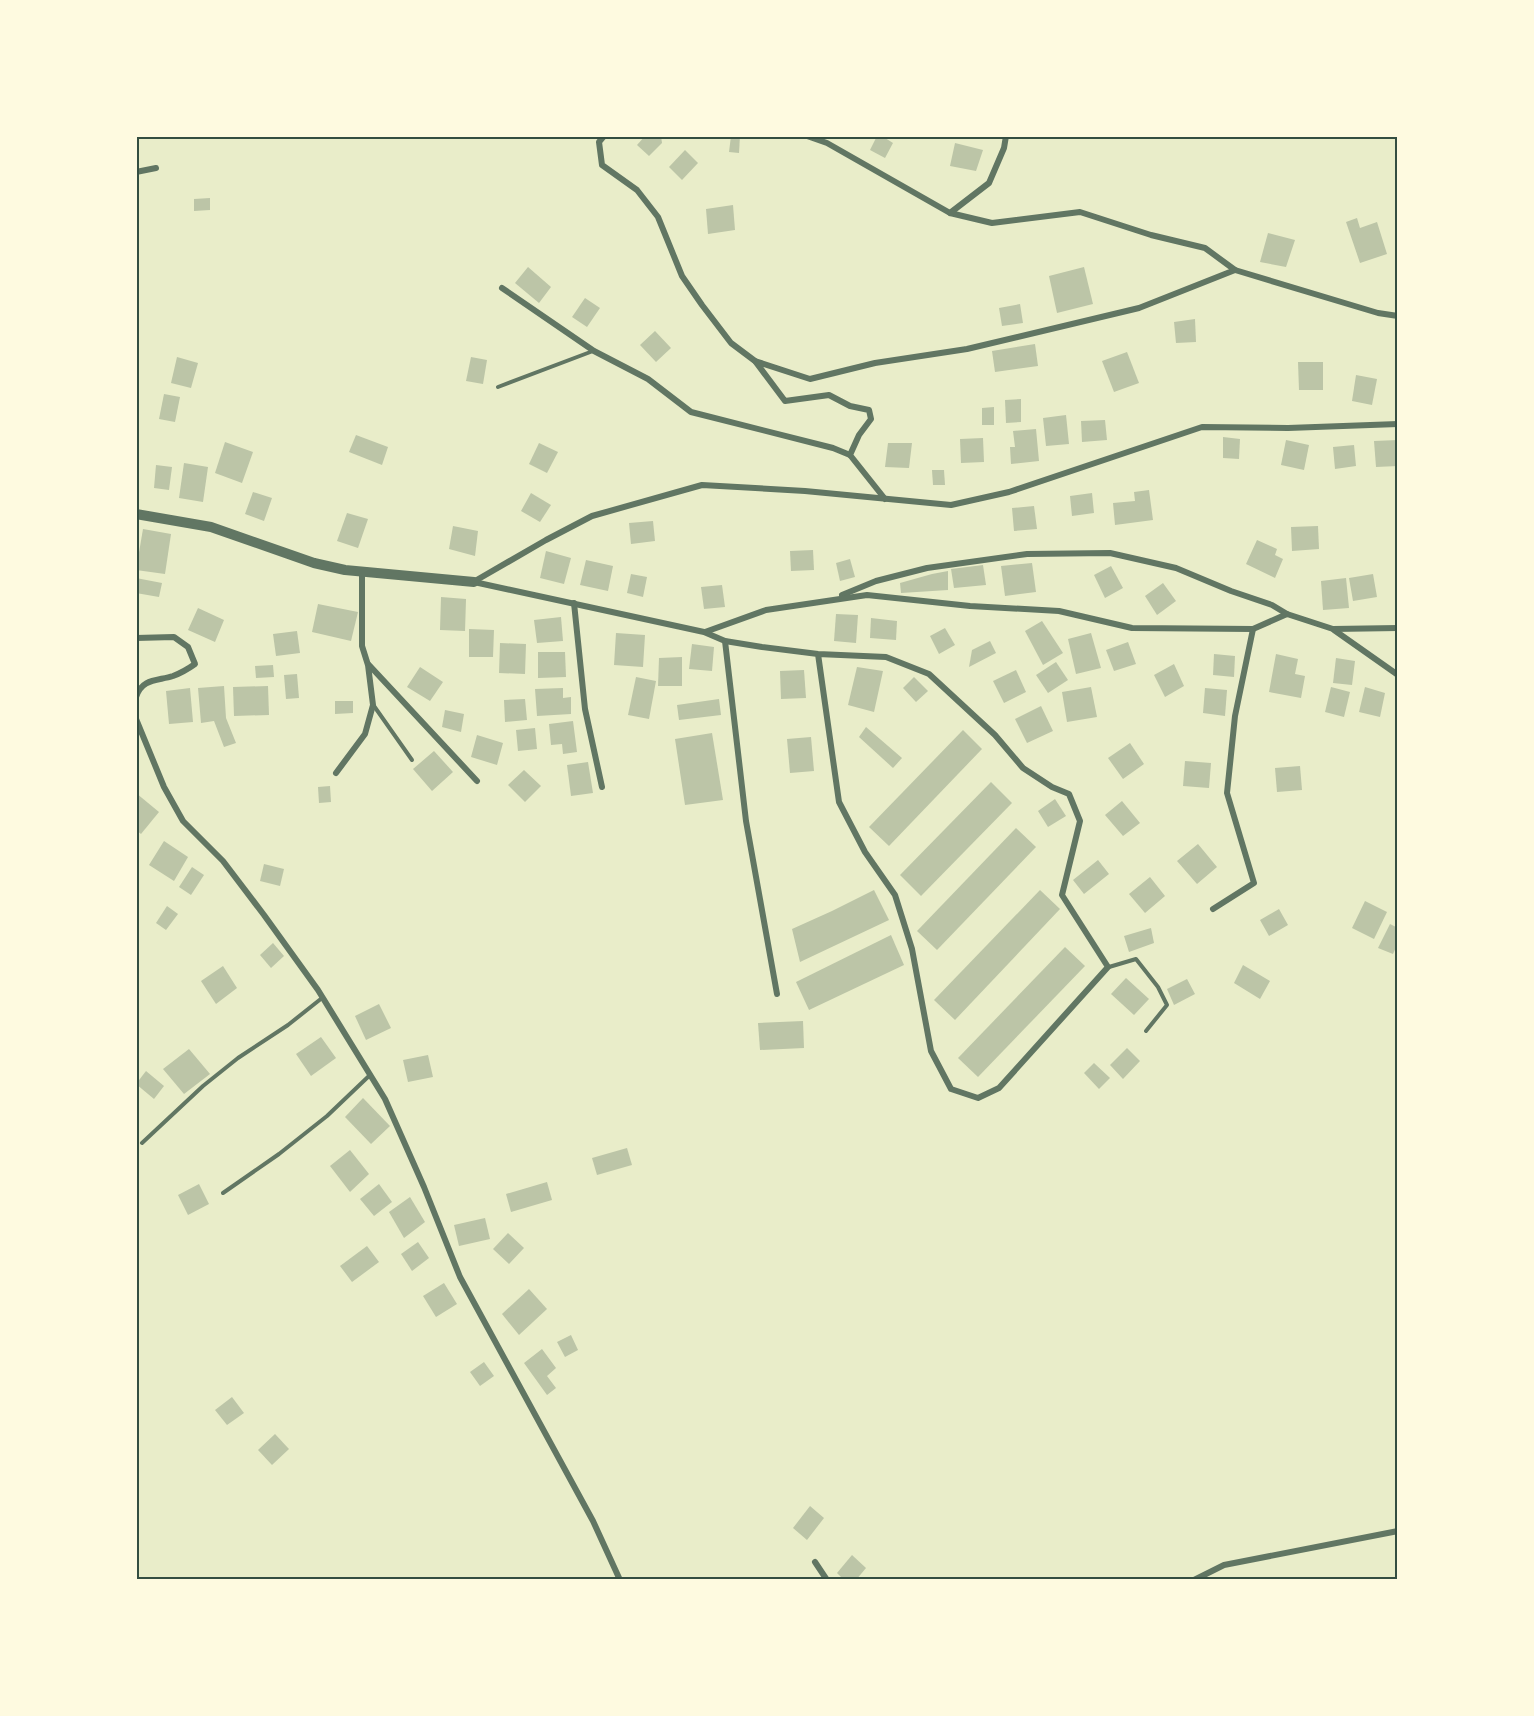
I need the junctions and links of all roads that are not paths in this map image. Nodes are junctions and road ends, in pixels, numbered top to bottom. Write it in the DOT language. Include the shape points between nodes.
graph roads {
  1 [pos="604,136"];
  2 [pos="807,136"];
  3 [pos="1006,136"];
  4 [pos="156,168"];
  5 [pos="136,172"];
  6 [pos="950,213"];
  7 [pos="1235,270"];
  8 [pos="502,288"];
  9 [pos="1398,316"];
  10 [pos="594,351"];
  11 [pos="754,361"];
  12 [pos="498,387"];
  13 [pos="1398,424"];
  14 [pos="850,454"];
  15 [pos="885,499"];
  16 [pos="136,514"];
  17 [pos="362,572"];
  18 [pos="474,582"];
  19 [pos="833,599"];
  20 [pos="574,603"];
  21 [pos="1287,614"];
  22 [pos="1398,628"];
  23 [pos="1253,629"];
  24 [pos="1333,629"];
  25 [pos="704,632"];
  26 [pos="136,638"];
  27 [pos="725,640"];
  28 [pos="818,654"];
  29 [pos="368,664"];
  30 [pos="1398,675"];
  31 [pos="136,697"];
  32 [pos="374,705"];
  33 [pos="136,719"];
  34 [pos="412,760"];
  35 [pos="336,772"];
  36 [pos="477,781"];
  37 [pos="602,787"];
  38 [pos="1212,909"];
  39 [pos="1108,967"];
  40 [pos="777,994"];
  41 [pos="323,997"];
  42 [pos="1146,1031"];
  43 [pos="370,1074"];
  44 [pos="142,1143"];
  45 [pos="223,1193"];
  46 [pos="1398,1531"];
  47 [pos="814,1562"];
  48 [pos="620,1580"];
  49 [pos="827,1580"];
  50 [pos="1194,1580"];
  1 -- 11 [label="street" via="600,142 602,165 637,190 658,217 682,276 731,343"];
  2 -- 6 [label="street" via="827,143"];
  3 -- 6 [label="street" via="989,183"];
  4 -- 5 [label="street"];
  6 -- 7 [label="street" via="992,223 1080,212 1205,248"];
  7 -- 9 [label="street"];
  7 -- 11 [label="street" via="1138,308 967,349 875,363 810,379"];
  8 -- 10 [label="street"];
  10 -- 12 [label="lane"];
  10 -- 14 [label="street" via="648,379 691,412"];
  11 -- 14 [label="street" via="785,401 829,395 869,410 872,419"];
  13 -- 15 [label="street" via="1202,427 1009,492 951,506"];
  14 -- 15 [label="street"];
  15 -- 18 [label="street" via="702,485 592,516"];
  16 -- 17 [label="street" via="211,527 314,563"];
  17 -- 18 [label="street"];
  17 -- 29 [label="street" via="362,646"];
  18 -- 20 [label="street"];
  19 -- 21 [label="street" via="876,581 927,568 1027,554 1110,553 1176,568 1272,604"];
  19 -- 23 [label="street" via="867,595 1059,612 1132,628"];
  19 -- 25 [label="street" via="766,610"];
  20 -- 25 [label="street"];
  20 -- 37 [label="street" via="585,709"];
  21 -- 23 [label="street"];
  21 -- 24 [label="street"];
  22 -- 24 [label="street"];
  23 -- 38 [label="street" via="1235,716 1227,793 1254,883"];
  24 -- 30 [label="street"];
  25 -- 27 [label="street"];
  26 -- 31 [label="street" via="174,637 188,647 195,664 184,672 148,681"];
  27 -- 28 [label="street"];
  27 -- 40 [label="street" via="746,821"];
  28 -- 39 [label="street" via="886,657 929,674 995,735 1023,768 1070,794 1080,820 1062,895"];
  28 -- 39 [label="street" via="839,802 865,852 895,895 912,949 931,1052 951,1089 978,1098 999,1088"];
  29 -- 32 [label="street"];
  29 -- 36 [label="street"];
  32 -- 34 [label="lane"];
  32 -- 35 [label="street" via="365,734"];
  33 -- 41 [label="street" via="164,787 183,821 223,861"];
  39 -- 42 [label="lane" via="1136,959 1158,987 1167,1005"];
  41 -- 43 [label="street"];
  41 -- 44 [label="lane" via="212,1079"];
  43 -- 45 [label="lane" via="327,1116"];
  43 -- 48 [label="street" via="385,1098 460,1277"];
  46 -- 50 [label="street" via="1224,1565"];
  47 -- 49 [label="street"];
}
